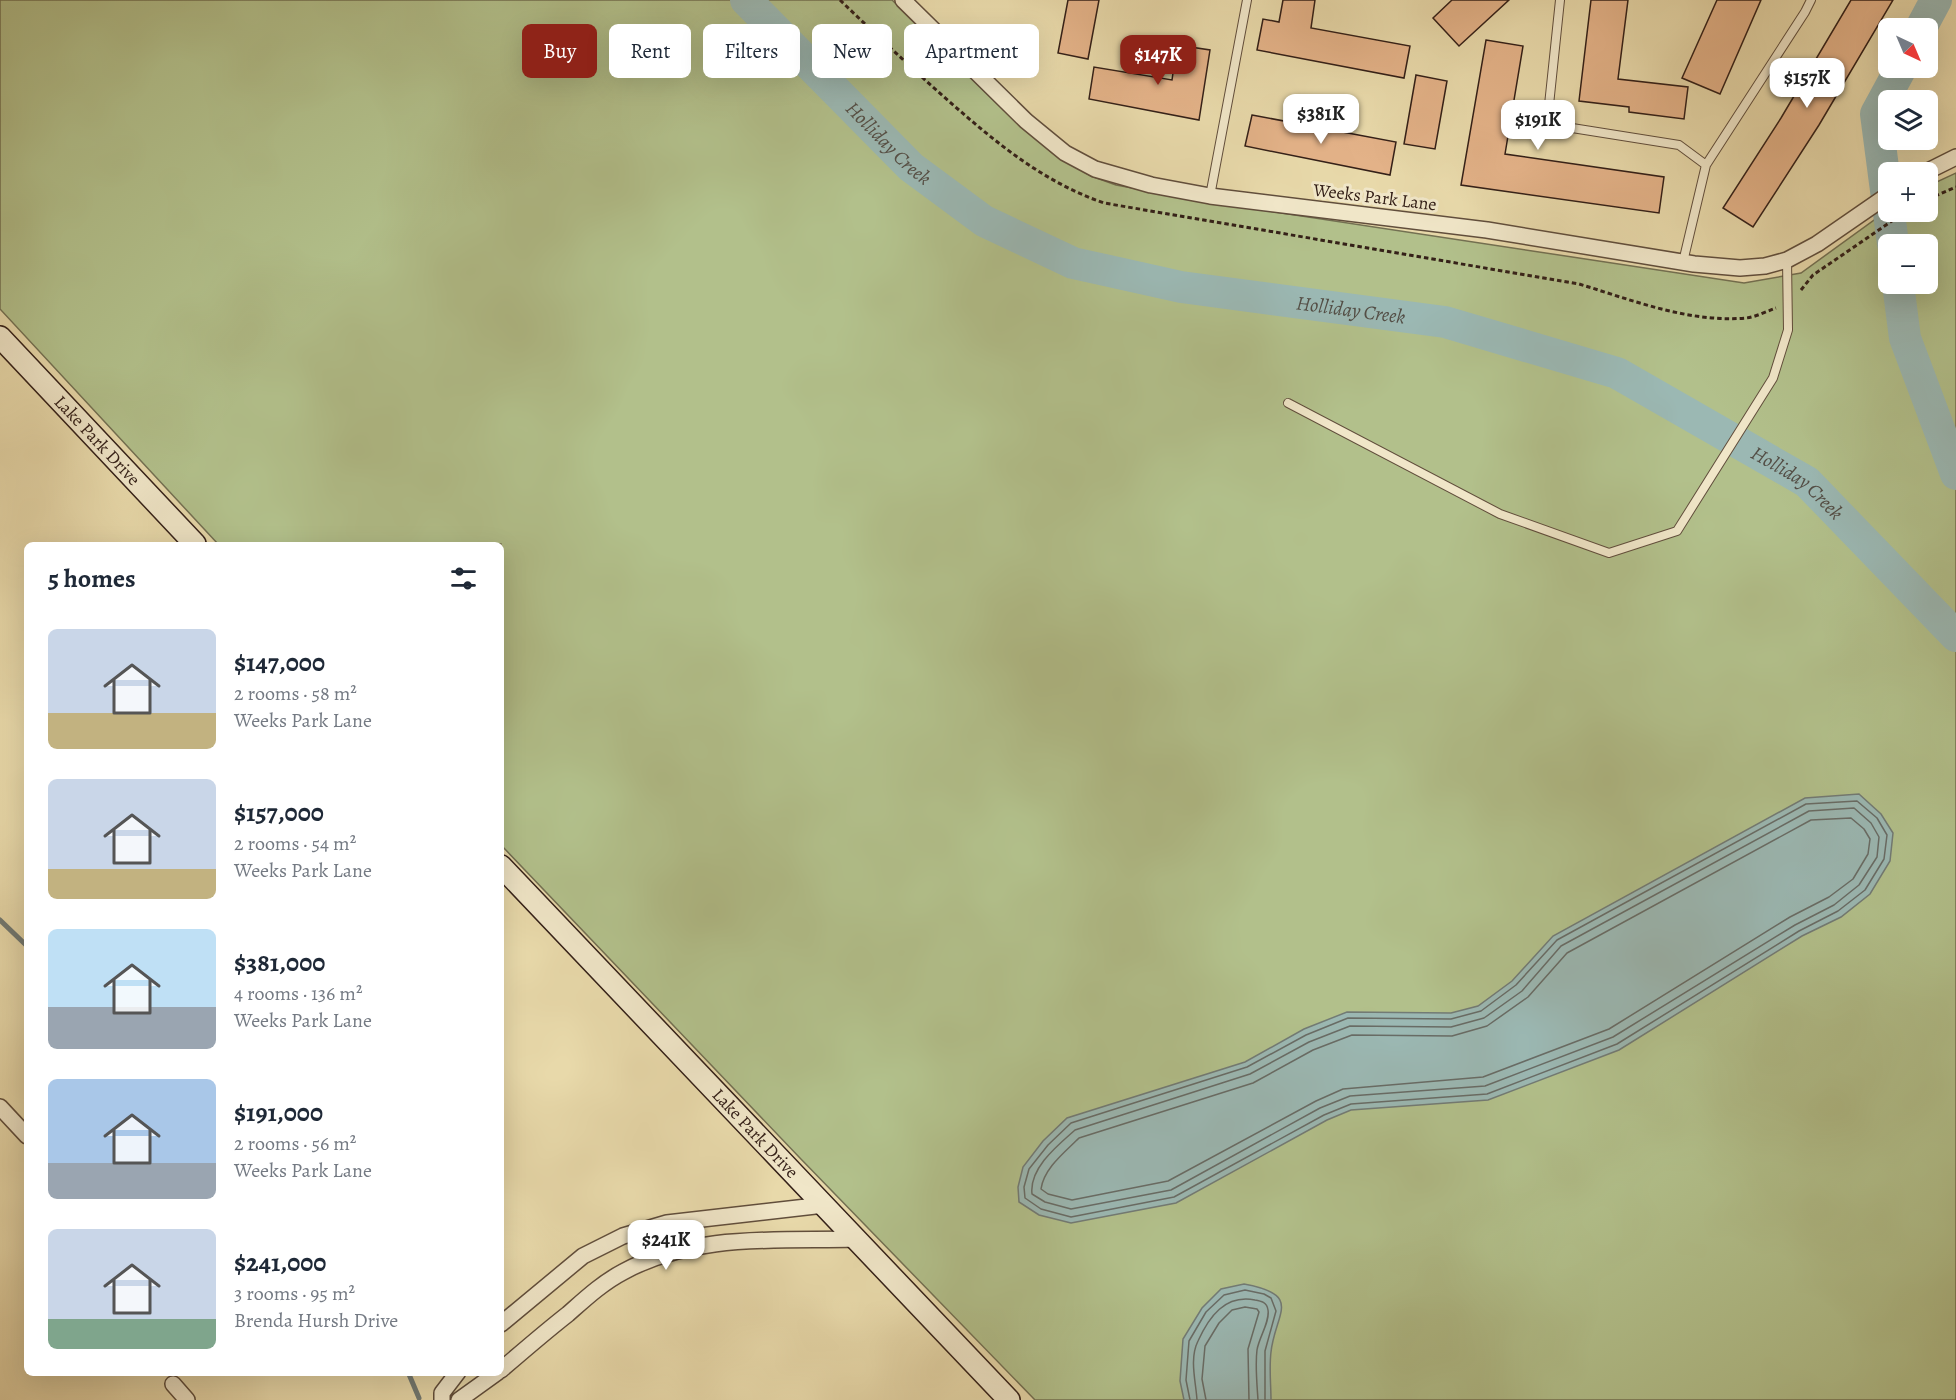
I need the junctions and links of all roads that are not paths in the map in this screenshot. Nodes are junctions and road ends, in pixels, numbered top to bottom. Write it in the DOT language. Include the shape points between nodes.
graph roads {
  1 [pos="903,0"];
  2 [pos="1247,0"];
  3 [pos="1560,0"];
  4 [pos="1811,0"];
  5 [pos="1956,157"];
  6 [pos="1706,165"];
  7 [pos="1938,166"];
  8 [pos="1210,196"];
  9 [pos="1878,202"];
  10 [pos="1787,260"];
  11 [pos="1683,262"];
  12 [pos="0,337"];
  13 [pos="1288,403"];
  14 [pos="193,542"];
  15 [pos="504,869"];
  16 [pos="0,1107"];
  17 [pos="24,1133"];
  18 [pos="824,1205"];
  19 [pos="856,1239"];
  20 [pos="504,1322"];
  21 [pos="504,1367"];
  22 [pos="455,1376"];
  23 [pos="492,1376"];
  24 [pos="173,1384"];
  25 [pos="187,1400"];
  26 [pos="442,1400"];
  27 [pos="459,1400"];
  28 [pos="1009,1400"];
  1 -- 8 [label="street, Weeks Park Lane" via="1026,121 1065,153 1121,177"];
  2 -- 8 [label="lane"];
  3 -- 6 [label="lane" via="1546,124 1679,145"];
  4 -- 6 [label="lane"];
  5 -- 7 [label="street"];
  6 -- 11 [label="lane"];
  8 -- 11 [label="street, Weeks Park Lane" via="1487,230"];
  9 -- 10 [label="street, Weeks Park Lane"];
  10 -- 11 [label="street, Weeks Park Lane" via="1765,267 1740,268"];
  10 -- 13 [label="lane" via="1788,330 1773,378 1677,531 1609,553 1500,514"];
  12 -- 14 [label="street, Lake Park Drive"];
  15 -- 18 [label="street, Lake Park Drive"];
  16 -- 17 [label="street"];
  18 -- 19 [label="street, Lake Park Drive"];
  18 -- 20 [label="street" via="667,1223 623,1236 583,1256"];
  19 -- 21 [label="street" via="728,1242 688,1247 651,1258 597,1289"];
  19 -- 28 [label="street, Lake Park Drive"];
  22 -- 26 [label="street" via="442,1393"];
  23 -- 27 [label="street"];
  24 -- 25 [label="street"];
}
